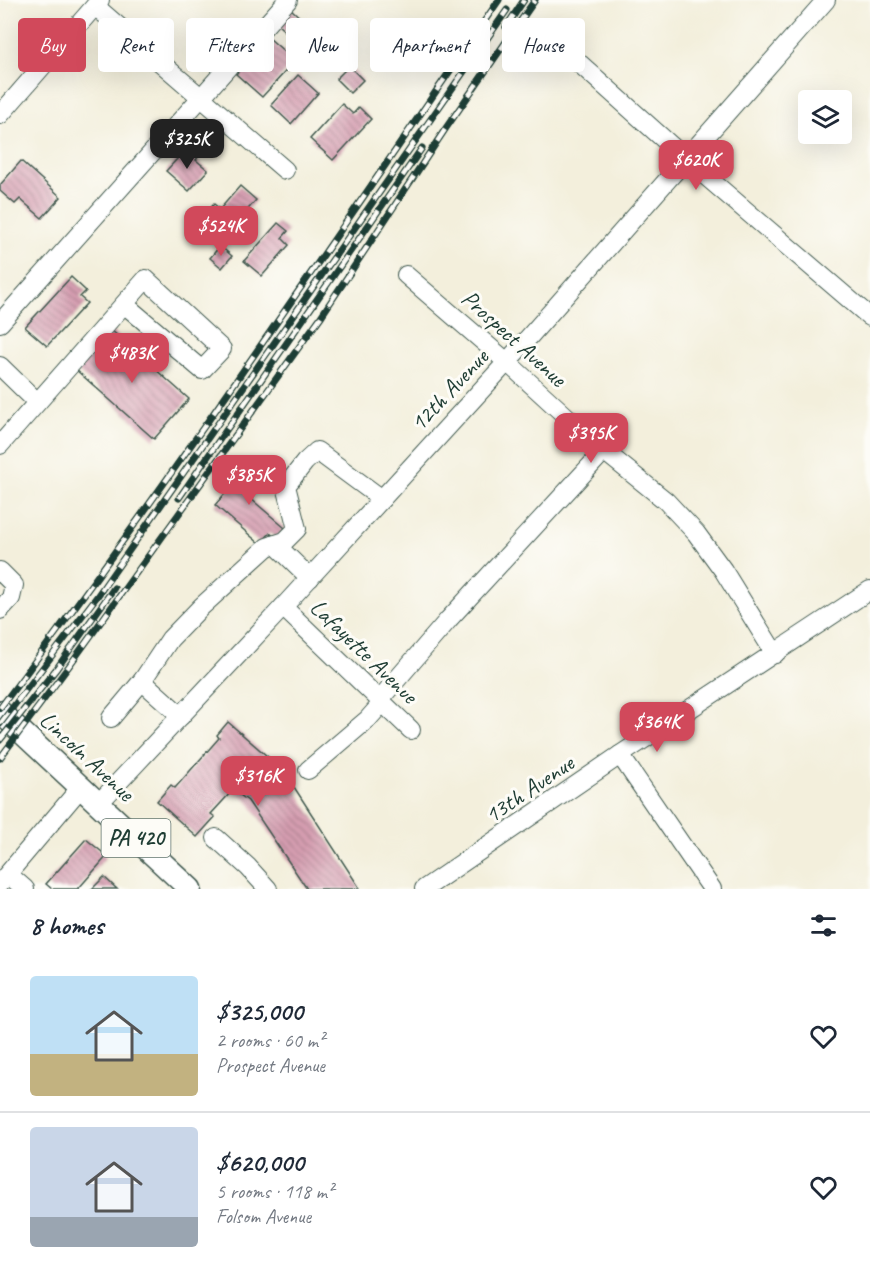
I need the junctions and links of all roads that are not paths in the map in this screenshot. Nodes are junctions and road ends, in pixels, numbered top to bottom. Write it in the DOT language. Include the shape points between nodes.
graph roads {
  1 [pos="288,0"];
  2 [pos="826,0"];
  3 [pos="98,3"];
  4 [pos="585,68"];
  5 [pos="202,98"];
  6 [pos="0,115"];
  7 [pos="687,160"];
  8 [pos="285,170"];
  9 [pos="406,275"];
  10 [pos="124,304"];
  11 [pos="870,316"];
  12 [pos="0,322"];
  13 [pos="507,362"];
  14 [pos="0,366"];
  15 [pos="37,402"];
  16 [pos="0,445"];
  17 [pos="604,451"];
  18 [pos="382,499"];
  19 [pos="275,544"];
  20 [pos="0,571"];
  21 [pos="310,578"];
  22 [pos="870,590"];
  23 [pos="283,607"];
  24 [pos="0,610"];
  25 [pos="775,654"];
  26 [pos="142,681"];
  27 [pos="381,700"];
  28 [pos="0,712"];
  29 [pos="181,716"];
  30 [pos="111,718"];
  31 [pos="411,730"];
  32 [pos="620,755"];
  33 [pos="308,770"];
  34 [pos="81,786"];
  35 [pos="99,803"];
  36 [pos="216,838"];
  37 [pos="4,878"];
  38 [pos="25,889"];
  39 [pos="190,889"];
  40 [pos="268,889"];
  41 [pos="424,889"];
  42 [pos="712,889"];
  1 -- 5 [label="street"];
  2 -- 7 [label="street, 12th Avenue"];
  3 -- 5 [label="street"];
  3 -- 6 [label="street"];
  4 -- 7 [label="street"];
  5 -- 8 [label="street"];
  5 -- 12 [label="street"];
  7 -- 11 [label="street"];
  7 -- 13 [label="street, 12th Avenue"];
  9 -- 13 [label="street, Prospect Avenue"];
  10 -- 10 [label="street" via="146,279 222,349 202,370"];
  10 -- 15 [label="street"];
  13 -- 17 [label="street, Prospect Avenue"];
  13 -- 18 [label="street, 12th Avenue"];
  14 -- 15 [label="street"];
  15 -- 16 [label="street"];
  17 -- 25 [label="street, Prospect Avenue" via="666,501 696,533"];
  17 -- 27 [label="street" via="449,619"];
  18 -- 19 [label="street" via="317,451 286,486 297,529 285,541"];
  18 -- 21 [label="street, 12th Avenue"];
  19 -- 21 [label="street"];
  19 -- 26 [label="street" via="201,607 170,639"];
  20 -- 24 [label="street" via="14,585 12,598"];
  21 -- 23 [label="street, 12th Avenue"];
  22 -- 25 [label="street, 13th Avenue"];
  23 -- 27 [label="street, Lafayette Avenue"];
  23 -- 29 [label="street, 12th Avenue"];
  25 -- 32 [label="street, 13th Avenue"];
  26 -- 29 [label="street"];
  26 -- 30 [label="street"];
  27 -- 31 [label="street, Lafayette Avenue"];
  27 -- 33 [label="street" via="368,719"];
  28 -- 34 [label="main road, Lincoln Avenue / PA 420"];
  29 -- 35 [label="street, 12th Avenue"];
  32 -- 41 [label="street, 13th Avenue"];
  32 -- 42 [label="street"];
  34 -- 35 [label="main road, Lincoln Avenue / PA 420"];
  34 -- 37 [label="street"];
  35 -- 39 [label="main road, Lincoln Avenue / PA 420"];
  36 -- 40 [label="street"];
  37 -- 38 [label="street"];
}
